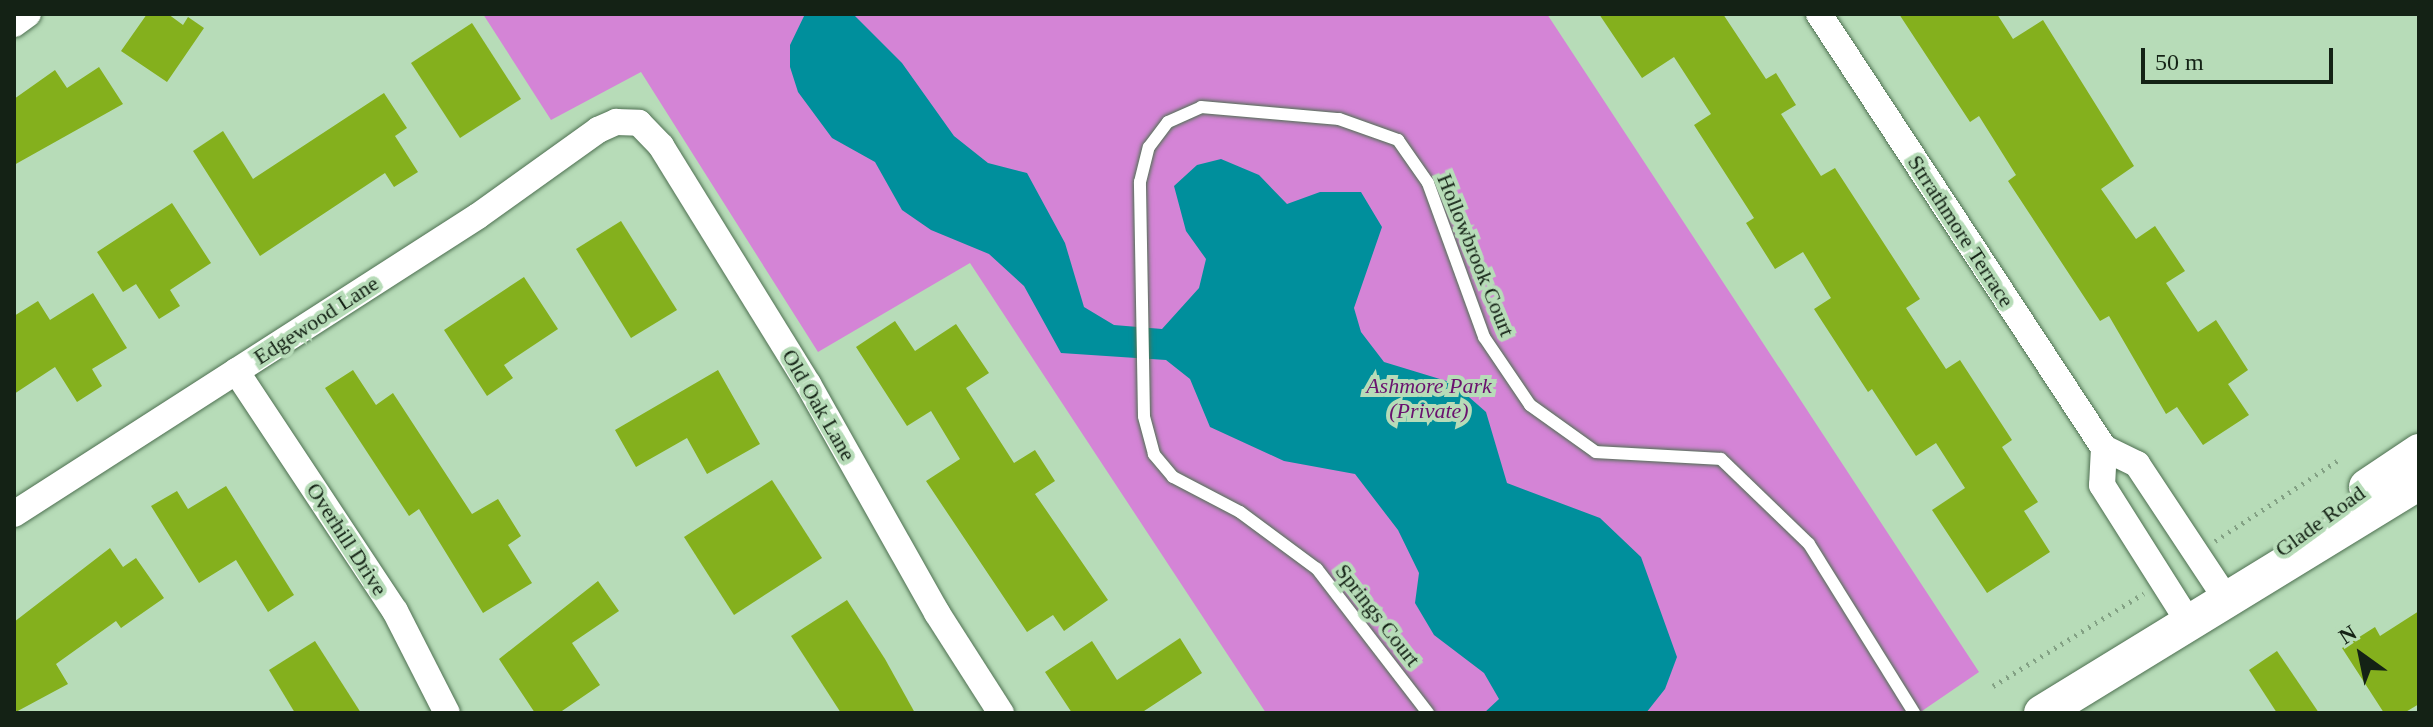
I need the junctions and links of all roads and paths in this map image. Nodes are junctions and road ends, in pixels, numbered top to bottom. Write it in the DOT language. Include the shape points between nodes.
graph roads {
  1 [pos="28,14"];
  2 [pos="1819,14"];
  3 [pos="14,24"];
  4 [pos="616,122"];
  5 [pos="236,371"];
  6 [pos="2104,448"];
  7 [pos="2419,452"];
  8 [pos="2419,482"];
  9 [pos="14,514"];
  10 [pos="1289,547"];
  11 [pos="2225,597"];
  12 [pos="2188,621"];
  13 [pos="447,713"];
  14 [pos="1001,713"];
  15 [pos="1428,713"];
  16 [pos="1914,713"];
  17 [pos="2042,713"];
  1 -- 3 [label="street"];
  2 -- 6 [label="street, Strrathmore Terrace"];
  4 -- 5 [label="street, Edgewood Lane"];
  4 -- 14 [label="street, Old Oak Lane" via="639,123 661,146"];
  5 -- 9 [label="street, Edgewood Lane"];
  5 -- 13 [label="street, Overhill Drive" via="395,611"];
  6 -- 11 [label="street, Strrathmore Terrace" via="2137,464"];
  6 -- 12 [label="street" via="2102,485"];
  7 -- 11 [label="main road, Glade Road" via="2302,530"];
  8 -- 11 [label="main road, Glade Road"];
  10 -- 15 [label="lane, Springs Court" via="1317,569"];
  10 -- 16 [label="lane, Hollowbrook Court" via="1173,477 1154,454 1144,416 1140,182 1149,147 1168,122 1201,107 1339,119 1398,140 1428,183 1484,337 1530,405 1596,452 1721,459 1809,544"];
  11 -- 12 [label="main road, Glade Road"];
  12 -- 17 [label="main road, Glade Road"];
}
